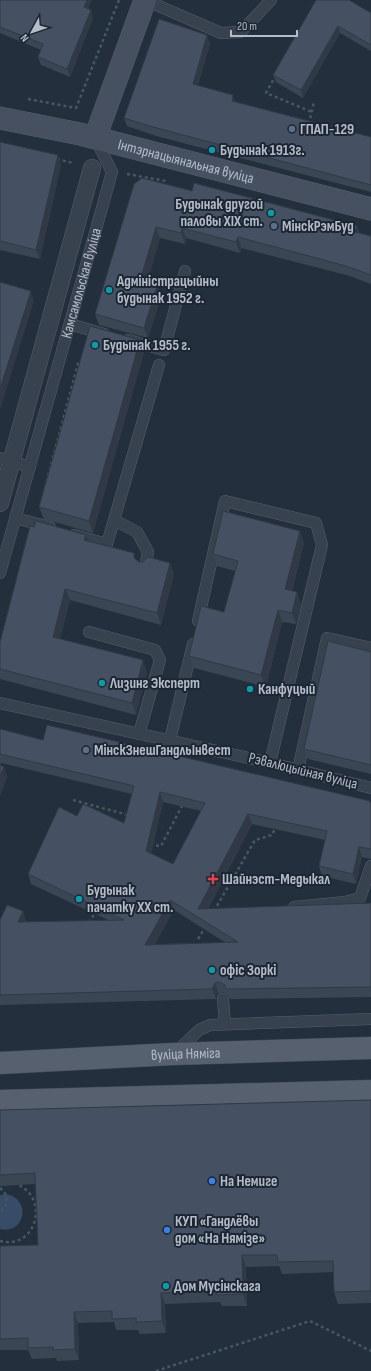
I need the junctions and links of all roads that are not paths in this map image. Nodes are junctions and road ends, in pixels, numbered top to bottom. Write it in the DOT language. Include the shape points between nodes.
graph roads {
  1 [pos="145,0"];
  2 [pos="271,0"];
  3 [pos="0,118"];
  4 [pos="94,138"];
  5 [pos="92,168"];
  6 [pos="371,209"];
  7 [pos="185,271"];
  8 [pos="70,324"];
  9 [pos="159,365"];
  10 [pos="6,460"];
  11 [pos="30,466"];
  12 [pos="0,503"];
  13 [pos="15,518"];
  14 [pos="114,520"];
  15 [pos="145,566"];
  16 [pos="0,573"];
  17 [pos="88,632"];
  18 [pos="371,648"];
  19 [pos="0,703"];
  20 [pos="139,734"];
  21 [pos="170,740"];
  22 [pos="270,763"];
  23 [pos="298,770"];
  24 [pos="371,788"];
  25 [pos="371,866"];
  26 [pos="286,907"];
  27 [pos="223,999"];
  28 [pos="371,1019"];
  29 [pos="225,1024"];
  30 [pos="371,1048"];
  31 [pos="173,1054"];
  32 [pos="0,1063"];
  33 [pos="371,1091"];
  34 [pos="0,1101"];
  1 -- 2 [label="lane" via="221,33 241,32"];
  1 -- 4 [label="main road"];
  3 -- 4 [label="main road, Інтэрнацыянальная вуліца"];
  4 -- 6 [label="main road, Інтэрнацыянальная вуліца"];
  4 -- 8 [label="lane, Камсамольская вуліца" via="112,172"];
  5 -- 10 [label="street, Камсамольская вуліца"];
  7 -- 8 [label="lane" via="164,350"];
  8 -- 11 [label="lane, Камсамольская вуліца"];
  9 -- 14 [label="lane"];
  10 -- 11 [label="lane"];
  10 -- 12 [label="street, Камсамольская вуліца"];
  11 -- 13 [label="lane, Камсамольская вуліца"];
  13 -- 14 [label="lane" via="107,544"];
  13 -- 16 [label="lane, Камсамольская вуліца"];
  14 -- 15 [label="lane" via="137,532 148,552"];
  17 -- 20 [label="lane" via="155,650 160,660"];
  18 -- 23 [label="lane" via="327,638"];
  19 -- 20 [label="lane, Рэвалюцыйная вуліца"];
  20 -- 21 [label="lane, Рэвалюцыйная вуліца"];
  21 -- 22 [label="lane, Рэвалюцыйная вуліца"];
  21 -- 22 [label="lane" via="225,501 316,523 322,545"];
  22 -- 23 [label="lane, Рэвалюцыйная вуліца"];
  23 -- 24 [label="lane, Рэвалюцыйная вуліца"];
  25 -- 26 [label="lane" via="360,898 345,902"];
  27 -- 29 [label="lane"];
  28 -- 29 [label="lane"];
  29 -- 31 [label="lane" via="210,1024 199,1030"];
  30 -- 31 [label="main road, вуліца Няміга"];
  31 -- 32 [label="main road, вуліца Няміга"];
  33 -- 34 [label="main road"];
}
